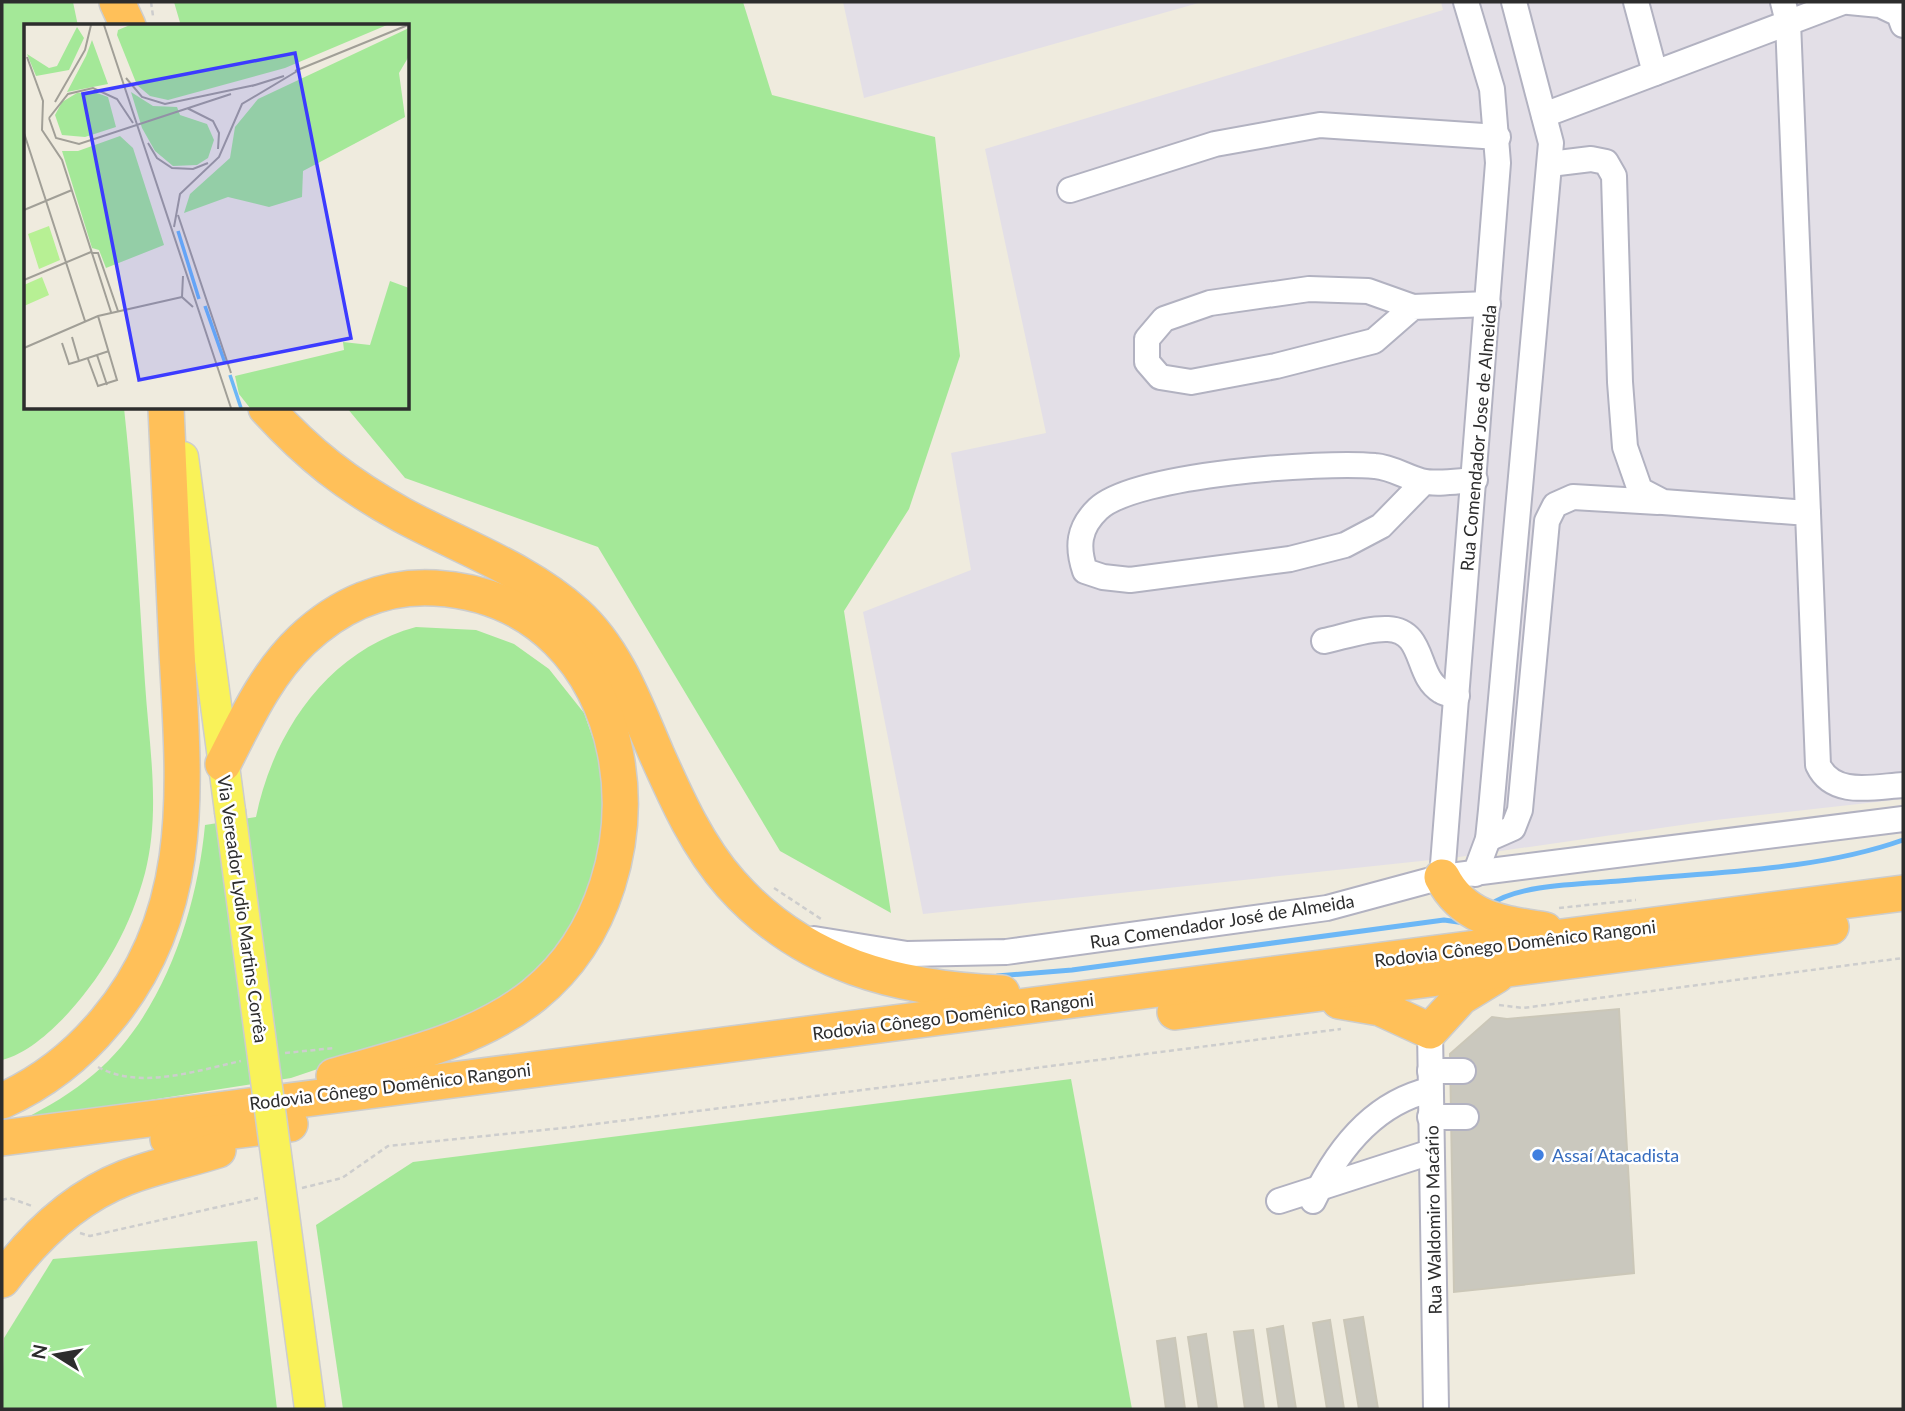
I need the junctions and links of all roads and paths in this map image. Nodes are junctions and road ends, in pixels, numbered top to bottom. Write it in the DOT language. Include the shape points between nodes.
graph roads {
  1 [pos="117,2"];
  2 [pos="150,2"];
  3 [pos="1466,2"];
  4 [pos="1514,2"];
  5 [pos="1636,2"];
  6 [pos="1843,2"];
  7 [pos="1849,2"];
  8 [pos="1785,12"];
  9 [pos="121,24"];
  10 [pos="127,24"];
  11 [pos="155,24"];
  12 [pos="1903,25"];
  13 [pos="1655,73"];
  14 [pos="1544,115"];
  15 [pos="1498,137"];
  16 [pos="1550,164"];
  17 [pos="1070,190"];
  18 [pos="1488,304"];
  19 [pos="1413,307"];
  20 [pos="166,410"];
  21 [pos="176,410"];
  22 [pos="268,410"];
  23 [pos="1475,480"];
  24 [pos="1424,482"];
  25 [pos="1662,502"];
  26 [pos="1808,513"];
  27 [pos="1324,641"];
  28 [pos="1457,696"];
  29 [pos="223,764"];
  30 [pos="1903,785"];
  31 [pos="1847,787"];
  32 [pos="1903,819"];
  33 [pos="1847,826"];
  34 [pos="1488,839"];
  35 [pos="1459,875"];
  36 [pos="1903,893"];
  37 [pos="1903,917"];
  38 [pos="789,935"];
  39 [pos="1576,935"];
  40 [pos="1903,958"];
  41 [pos="1506,969"];
  42 [pos="1298,997"];
  43 [pos="1093,999"];
  44 [pos="1491,1007"];
  45 [pos="1343,1028"];
  46 [pos="1430,1031"];
  47 [pos="1463,1071"];
  48 [pos="1430,1080"];
  49 [pos="2,1101"];
  50 [pos="241,1117"];
  51 [pos="1430,1117"];
  52 [pos="1466,1117"];
  53 [pos="2,1138"];
  54 [pos="1431,1152"];
  55 [pos="2,1162"];
  56 [pos="290,1191"];
  57 [pos="1316,1196"];
  58 [pos="264,1197"];
  59 [pos="2,1200"];
  60 [pos="1279,1201"];
  61 [pos="56,1221"];
  62 [pos="2,1280"];
  63 [pos="310,1409"];
  64 [pos="1436,1409"];
  1 -- 9 [label="main road"];
  1 -- 10 [label="highway"];
  2 -- 11 [label="path"];
  3 -- 15 [label="street, Rua Comendador Jose de Almeida" via="1492,89"];
  4 -- 14 [label="street"];
  5 -- 13 [label="street"];
  6 -- 8 [label="street"];
  7 -- 12 [label="street" via="1880,5 1899,14"];
  8 -- 13 [label="street"];
  8 -- 26 [label="street"];
  13 -- 14 [label="street"];
  14 -- 16 [label="street" via="1551,143"];
  15 -- 17 [label="street" via="1320,125 1215,144"];
  15 -- 18 [label="street, Rua Comendador Jose de Almeida"];
  16 -- 25 [label="street" via="1591,159 1606,162 1614,176 1625,447 1640,490"];
  16 -- 34 [label="street"];
  18 -- 19 [label="street"];
  18 -- 23 [label="street, Rua Comendador Jose de Almeida"];
  19 -- 19 [label="street" via="1374,341 1276,366 1191,382 1160,377 1147,362 1147,339 1164,319 1210,303 1309,289 1367,291"];
  20 -- 49 [label="highway" via="182,774 179,848 170,902 145,965 92,1038 61,1066"];
  21 -- 29 [label="main road, Via Vereador Lydio Martins Corrêa"];
  22 -- 38 [label="highway" via="318,461 351,484 514,570 579,616 621,674 678,801 710,856 748,902"];
  23 -- 24 [label="street"];
  23 -- 28 [label="street, Rua Comendador Jose de Almeida"];
  24 -- 24 [label="street" via="1378,466 1303,466 1147,486 1099,507 1083,528 1078,550 1085,571 1130,580 1290,559 1345,545 1381,526"];
  25 -- 26 [label="street"];
  25 -- 34 [label="street" via="1573,497 1555,505 1547,521 1520,810 1513,828"];
  26 -- 31 [label="street" via="1818,765 1824,779"];
  27 -- 28 [label="street" via="1388,629 1408,635 1433,683"];
  28 -- 35 [label="street, Rua Comendador Jose de Almeida"];
  29 -- 50 [label="highway" via="275,672 320,623 378,593 398,588 447,589 469,592 513,609 547,632 576,662 608,719 617,753 621,801 617,855 587,933 564,966 535,995 504,1016 453,1039"];
  29 -- 63 [label="main road, Via Vereador Lydio Martins Corrêa, bridge"];
  30 -- 31 [label="street"];
  31 -- 33 [label="street"];
  32 -- 33 [label="street, Rua Comendador José de Almeida"];
  33 -- 35 [label="street, Rua Comendador José de Almeida"];
  34 -- 35 [label="street"];
  35 -- 38 [label="street, Rua Comendador José de Almeida" via="1327,908 1006,952 907,954"];
  35 -- 39 [label="highway" via="1456,900 1487,918"];
  36 -- 39 [label="highway, Rodovia Cônego Domênico Rangoni"];
  37 -- 41 [label="highway, Rodovia Cônego Domênico Rangoni"];
  38 -- 43 [label="highway" via="864,972 909,985"];
  39 -- 43 [label="highway, Rodovia Cônego Domênico Rangoni"];
  40 -- 44 [label="path" via="1523,1008"];
  41 -- 42 [label="highway, Rodovia Cônego Domênico Rangoni"];
  41 -- 46 [label="highway" via="1461,998"];
  42 -- 46 [label="highway" via="1380,1007"];
  42 -- 50 [label="highway, Rodovia Cônego Domênico Rangoni"];
  43 -- 50 [label="highway, Rodovia Cônego Domênico Rangoni"];
  45 -- 56 [label="path" via="572,1127 388,1146 342,1178"];
  46 -- 48 [label="street, Rua Waldomiro Macário"];
  47 -- 48 [label="street"];
  48 -- 51 [label="street, Rua Waldomiro Macário"];
  48 -- 57 [label="street" via="1371,1120 1333,1165"];
  50 -- 53 [label="highway, Rodovia Cônego Domênico Rangoni"];
  50 -- 55 [label="highway, Rodovia Cônego Domênico Rangoni"];
  50 -- 61 [label="highway" via="235,1143 123,1179"];
  51 -- 52 [label="street"];
  51 -- 54 [label="street, Rua Waldomiro Macário"];
  54 -- 57 [label="street"];
  54 -- 64 [label="street, Rua Waldomiro Macário"];
  57 -- 60 [label="street"];
  58 -- 61 [label="path" via="90,1236"];
  59 -- 61 [label="path" via="29,1204"];
  61 -- 62 [label="highway"];
}
